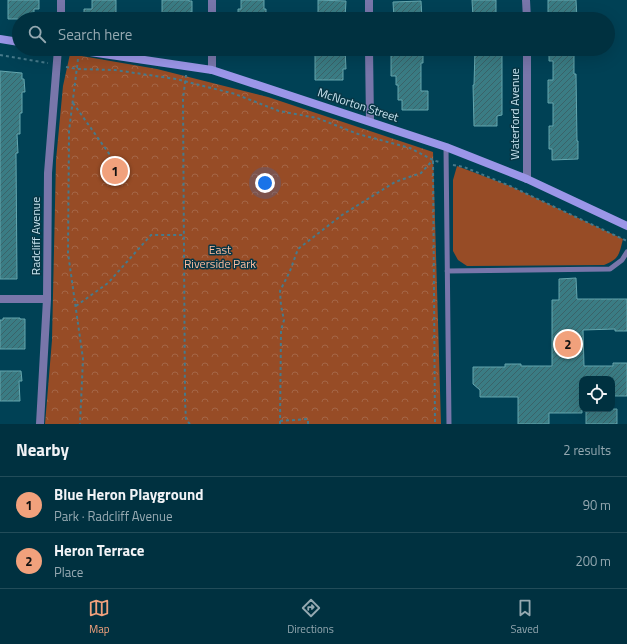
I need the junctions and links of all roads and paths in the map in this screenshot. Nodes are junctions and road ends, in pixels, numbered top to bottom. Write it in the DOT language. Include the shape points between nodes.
graph roads {
  1 [pos="61,0"];
  2 [pos="212,0"];
  3 [pos="369,0"];
  4 [pos="526,0"];
  5 [pos="61,12"];
  6 [pos="212,12"];
  7 [pos="369,12"];
  8 [pos="526,12"];
  9 [pos="0,39"];
  10 [pos="12,41"];
  11 [pos="0,55"];
  12 [pos="58,56"];
  13 [pos="118,56"];
  14 [pos="212,56"];
  15 [pos="369,56"];
  16 [pos="527,56"];
  17 [pos="58,65"];
  18 [pos="187,66"];
  19 [pos="77,69"];
  20 [pos="212,70"];
  21 [pos="185,82"];
  22 [pos="72,102"];
  23 [pos="370,122"];
  24 [pos="446,147"];
  25 [pos="433,160"];
  26 [pos="115,162"];
  27 [pos="446,163"];
  28 [pos="527,179"];
  29 [pos="627,226"];
  30 [pos="184,235"];
  31 [pos="627,241"];
  32 [pos="627,252"];
  33 [pos="447,271"];
  34 [pos="0,299"];
  35 [pos="47,300"];
  36 [pos="76,306"];
  37 [pos="280,422"];
  38 [pos="40,424"];
  39 [pos="80,424"];
  40 [pos="190,424"];
  41 [pos="308,424"];
  42 [pos="435,424"];
  43 [pos="449,424"];
  1 -- 5 [label="street"];
  2 -- 6 [label="street"];
  3 -- 7 [label="street"];
  4 -- 8 [label="street"];
  9 -- 10 [label="street"];
  11 -- 17 [label="path"];
  12 -- 17 [label="street, Radcliff Avenue"];
  13 -- 18 [label="street, McNorton Street"];
  14 -- 20 [label="street"];
  15 -- 23 [label="street"];
  16 -- 28 [label="street, Waterford Avenue"];
  17 -- 19 [label="path"];
  17 -- 35 [label="street, Radcliff Avenue" via="48,173"];
  18 -- 20 [label="street, McNorton Street"];
  18 -- 21 [label="path"];
  19 -- 21 [label="path" via="114,70"];
  19 -- 22 [label="path"];
  20 -- 23 [label="street, McNorton Street"];
  21 -- 25 [label="path" via="235,94 279,111 317,118 358,134 410,148"];
  21 -- 30 [label="path"];
  22 -- 26 [label="path"];
  22 -- 36 [label="path" via="69,131 68,253"];
  23 -- 24 [label="street, McNorton Street"];
  24 -- 27 [label="lane"];
  24 -- 28 [label="street, McNorton Street"];
  25 -- 27 [label="path"];
  25 -- 37 [label="path" via="421,173 396,182 342,215 298,249 280,291 280,306 284,320 281,330"];
  25 -- 42 [label="path"];
  27 -- 31 [label="path" via="464,167 510,186"];
  27 -- 33 [label="lane"];
  28 -- 29 [label="street, McNorton Street"];
  30 -- 36 [label="path" via="151,235 108,283"];
  30 -- 40 [label="path" via="185,401 186,420"];
  32 -- 33 [label="lane" via="622,260 610,269"];
  33 -- 43 [label="lane"];
  34 -- 35 [label="street"];
  35 -- 38 [label="street, Radcliff Avenue"];
  36 -- 39 [label="path" via="83,359"];
  37 -- 41 [label="path" via="308,419"];
}
